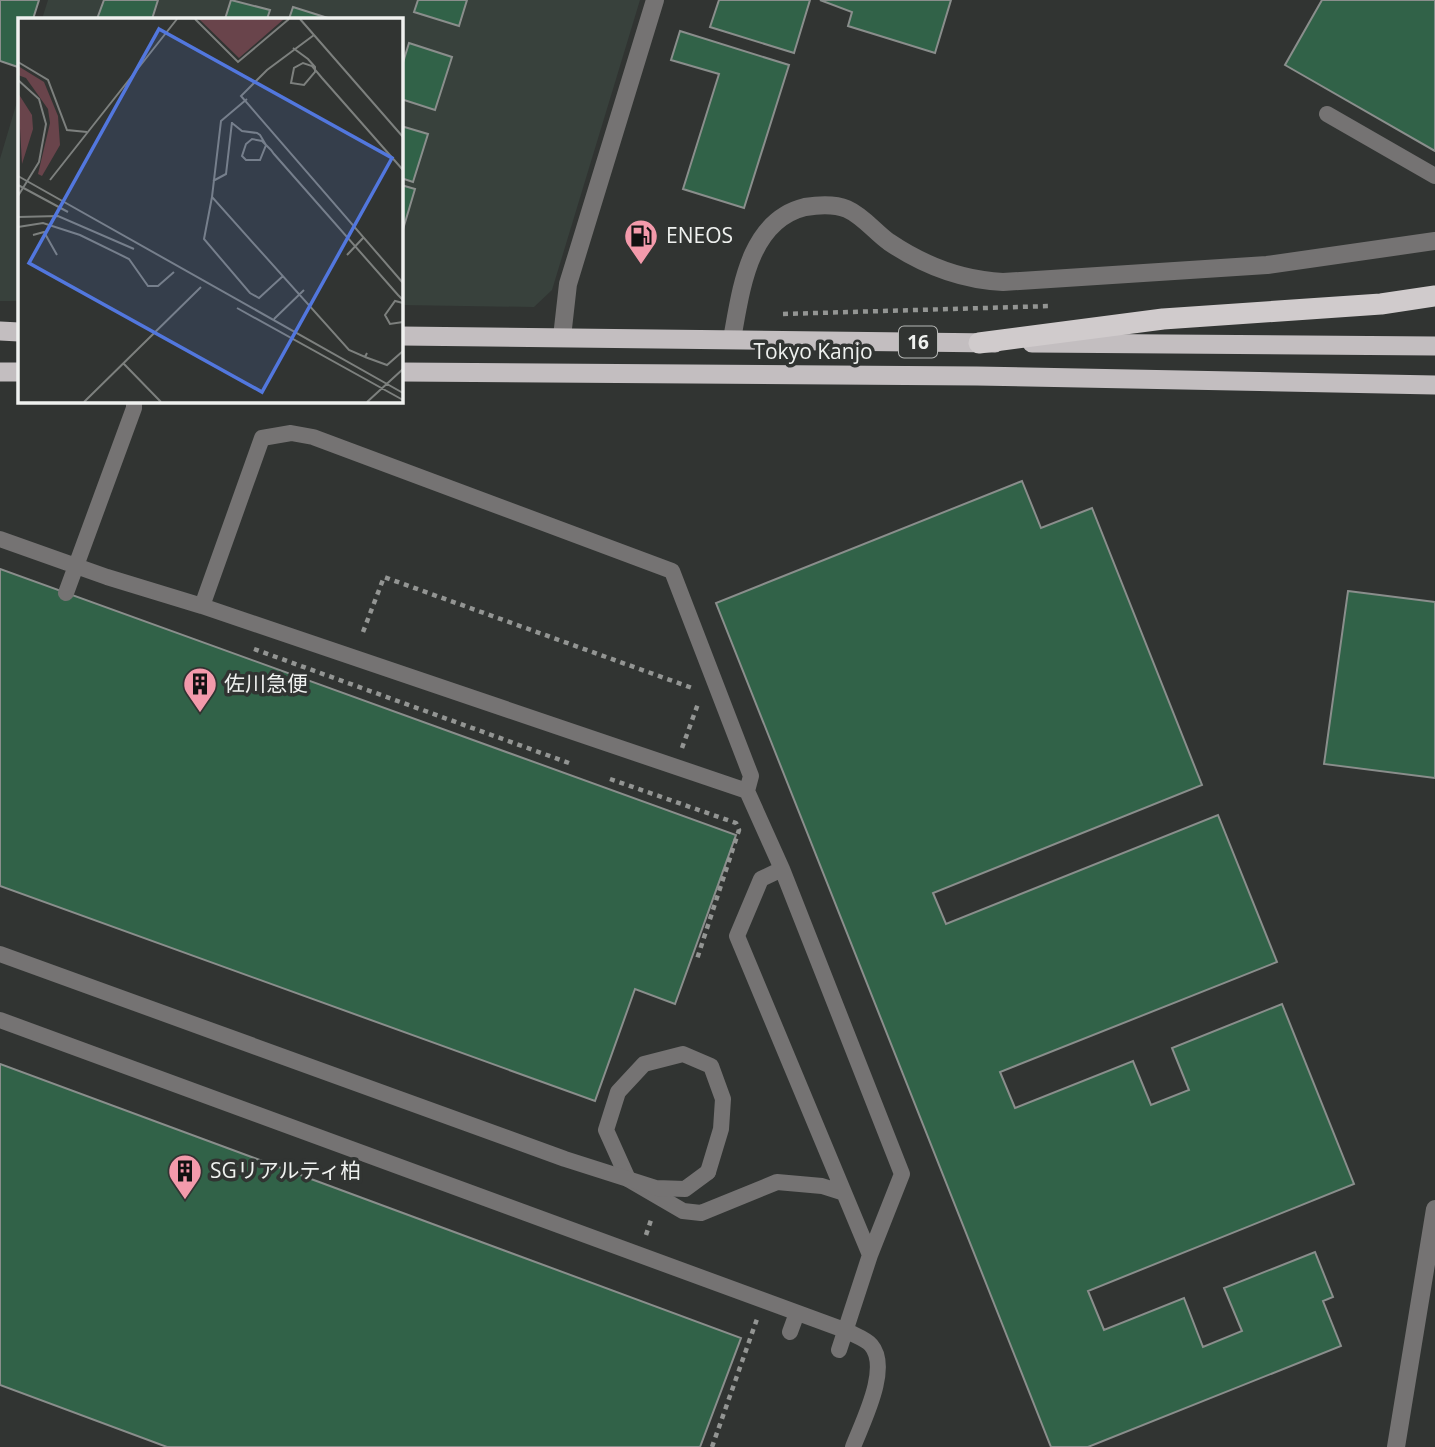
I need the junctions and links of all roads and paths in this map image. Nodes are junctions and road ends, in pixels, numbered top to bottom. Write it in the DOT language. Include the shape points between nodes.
graph roads {
  1 [pos="656,0"];
  2 [pos="1327,114"];
  3 [pos="1435,176"];
  4 [pos="1435,241"];
  5 [pos="1435,296"];
  6 [pos="1061,306"];
  7 [pos="777,315"];
  8 [pos="0,331"];
  9 [pos="18,331"];
  10 [pos="402,335"];
  11 [pos="562,337"];
  12 [pos="732,338"];
  13 [pos="979,343"];
  14 [pos="1435,346"];
  15 [pos="0,372"];
  16 [pos="18,372"];
  17 [pos="402,373"];
  18 [pos="1435,385"];
  19 [pos="134,402"];
  20 [pos="0,539"];
  21 [pos="76,567"];
  22 [pos="66,593"];
  23 [pos="202,606"];
  24 [pos="363,632"];
  25 [pos="247,647"];
  26 [pos="697,678"];
  27 [pos="702,691"];
  28 [pos="682,749"];
  29 [pos="569,763"];
  30 [pos="610,779"];
  31 [pos="747,791"];
  32 [pos="782,869"];
  33 [pos="0,954"];
  34 [pos="697,958"];
  35 [pos="0,1020"];
  36 [pos="844,1193"];
  37 [pos="1435,1209"];
  38 [pos="870,1255"];
  39 [pos="797,1312"];
  40 [pos="745,1315"];
  41 [pos="847,1331"];
  42 [pos="790,1332"];
  43 [pos="839,1350"];
  44 [pos="712,1447"];
  45 [pos="853,1447"];
  46 [pos="1396,1447"];
  1 -- 11 [label="street" via="568,284"];
  2 -- 3 [label="lane"];
  4 -- 12 [label="street" via="1267,265 994,282 939,269 889,242 846,208 816,205 792,211 768,227 747,269"];
  5 -- 13 [label="highway" via="1163,319"];
  6 -- 7 [label="path"];
  8 -- 9 [label="highway"];
  10 -- 11 [label="highway, Tokyo Kanjo / 16"];
  11 -- 12 [label="highway, Tokyo Kanjo / 16"];
  12 -- 13 [label="highway, Tokyo Kanjo / 16"];
  13 -- 14 [label="highway, Tokyo Kanjo / 16"];
  15 -- 16 [label="highway"];
  17 -- 18 [label="highway, Tokyo Kanjo / 16" via="977,376"];
  19 -- 21 [label="lane"];
  20 -- 21 [label="lane"];
  21 -- 22 [label="lane"];
  21 -- 23 [label="lane"];
  23 -- 31 [label="lane"];
  23 -- 31 [label="lane" via="262,438 292,433 313,437 672,571 751,776"];
  24 -- 27 [label="path" via="384,577"];
  25 -- 29 [label="path"];
  26 -- 27 [label="path"];
  27 -- 28 [label="path"];
  30 -- 34 [label="path" via="736,823 739,830"];
  31 -- 32 [label="lane"];
  32 -- 36 [label="lane" via="761,879 737,936"];
  32 -- 38 [label="lane" via="902,1174"];
  33 -- 36 [label="lane, bridge" via="605,1172 656,1188 685,1189 708,1172 721,1129 723,1099 711,1066 683,1054 644,1064 618,1092 607,1130 628,1179 683,1211 701,1213 777,1182"];
  35 -- 39 [label="lane"];
  36 -- 38 [label="lane"];
  37 -- 46 [label="street"];
  38 -- 41 [label="lane"];
  39 -- 41 [label="lane"];
  39 -- 42 [label="lane"];
  40 -- 44 [label="path" via="757,1319"];
  41 -- 43 [label="lane"];
  41 -- 45 [label="lane" via="871,1346 878,1362 876,1385"];
}
